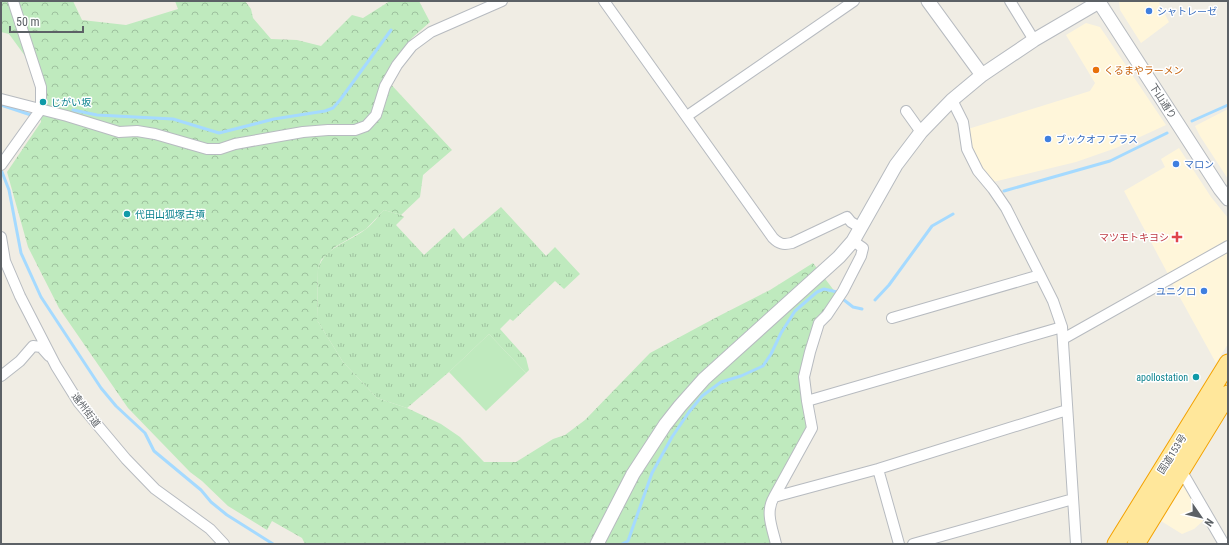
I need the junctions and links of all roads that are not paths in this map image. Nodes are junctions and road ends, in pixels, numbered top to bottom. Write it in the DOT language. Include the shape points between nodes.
graph roads {
  1 [pos="13,1"];
  2 [pos="502,1"];
  3 [pos="604,1"];
  4 [pos="854,1"];
  5 [pos="928,1"];
  6 [pos="1010,1"];
  7 [pos="1100,1"];
  8 [pos="1034,40"];
  9 [pos="982,76"];
  10 [pos="1,99"];
  11 [pos="952,100"];
  12 [pos="41,109"];
  13 [pos="906,111"];
  14 [pos="687,116"];
  15 [pos="921,132"];
  16 [pos="1,165"];
  17 [pos="1228,199"];
  18 [pos="861,228"];
  19 [pos="1,237"];
  20 [pos="853,241"];
  21 [pos="1228,246"];
  22 [pos="1040,275"];
  23 [pos="27,310"];
  24 [pos="892,318"];
  25 [pos="1062,327"];
  26 [pos="1064,339"];
  27 [pos="33,346"];
  28 [pos="1228,363"];
  29 [pos="56,366"];
  30 [pos="1,376"];
  31 [pos="1228,394"];
  32 [pos="807,401"];
  33 [pos="1067,410"];
  34 [pos="878,469"];
  35 [pos="1181,470"];
  36 [pos="774,497"];
  37 [pos="1073,499"];
  38 [pos="224,544"];
  39 [pos="597,544"];
  40 [pos="776,544"];
  41 [pos="899,544"];
  42 [pos="914,544"];
  43 [pos="1076,544"];
  44 [pos="1116,544"];
  45 [pos="1136,544"];
  46 [pos="1224,544"];
  1 -- 12 [label="street" via="41,86"];
  2 -- 12 [label="street" via="431,32 412,46 385,86 376,115 366,126 355,130 303,132 220,149 207,149 143,132 119,132"];
  3 -- 14 [label="street"];
  4 -- 14 [label="street"];
  5 -- 9 [label="street"];
  6 -- 8 [label="street"];
  7 -- 8 [label="street"];
  7 -- 17 [label="street, 下山通り" via="1215,183"];
  8 -- 9 [label="street"];
  9 -- 11 [label="street"];
  10 -- 12 [label="street"];
  11 -- 15 [label="street"];
  11 -- 22 [label="street" via="963,122 967,149 978,171 1006,208"];
  12 -- 16 [label="street"];
  13 -- 15 [label="street"];
  14 -- 18 [label="street" via="779,244 792,243 847,217"];
  15 -- 18 [label="street" via="896,165"];
  18 -- 20 [label="street"];
  19 -- 23 [label="street, 遠州街道" via="5,261"];
  20 -- 32 [label="street" via="863,248 861,256 843,291 819,323 804,377"];
  20 -- 39 [label="street" via="839,257 704,379 680,406 633,474"];
  21 -- 26 [label="street"];
  22 -- 24 [label="street"];
  22 -- 25 [label="street"];
  23 -- 27 [label="street" via="25,315 35,333"];
  23 -- 29 [label="street, 遠州街道"];
  25 -- 26 [label="street"];
  25 -- 32 [label="street"];
  26 -- 33 [label="street"];
  27 -- 29 [label="street" via="41,347"];
  27 -- 30 [label="street" via="20,361"];
  28 -- 44 [label="highway, 国道153号"];
  29 -- 38 [label="street, 遠州街道" via="79,403 126,459 155,489 210,529"];
  31 -- 35 [label="highway, 国道153号"];
  32 -- 36 [label="street" via="812,428"];
  33 -- 34 [label="street"];
  33 -- 37 [label="street"];
  34 -- 36 [label="street"];
  34 -- 41 [label="street"];
  35 -- 45 [label="highway, 国道153号"];
  35 -- 46 [label="street"];
  36 -- 40 [label="street" via="769,511"];
  37 -- 42 [label="street"];
  37 -- 43 [label="street"];
}
